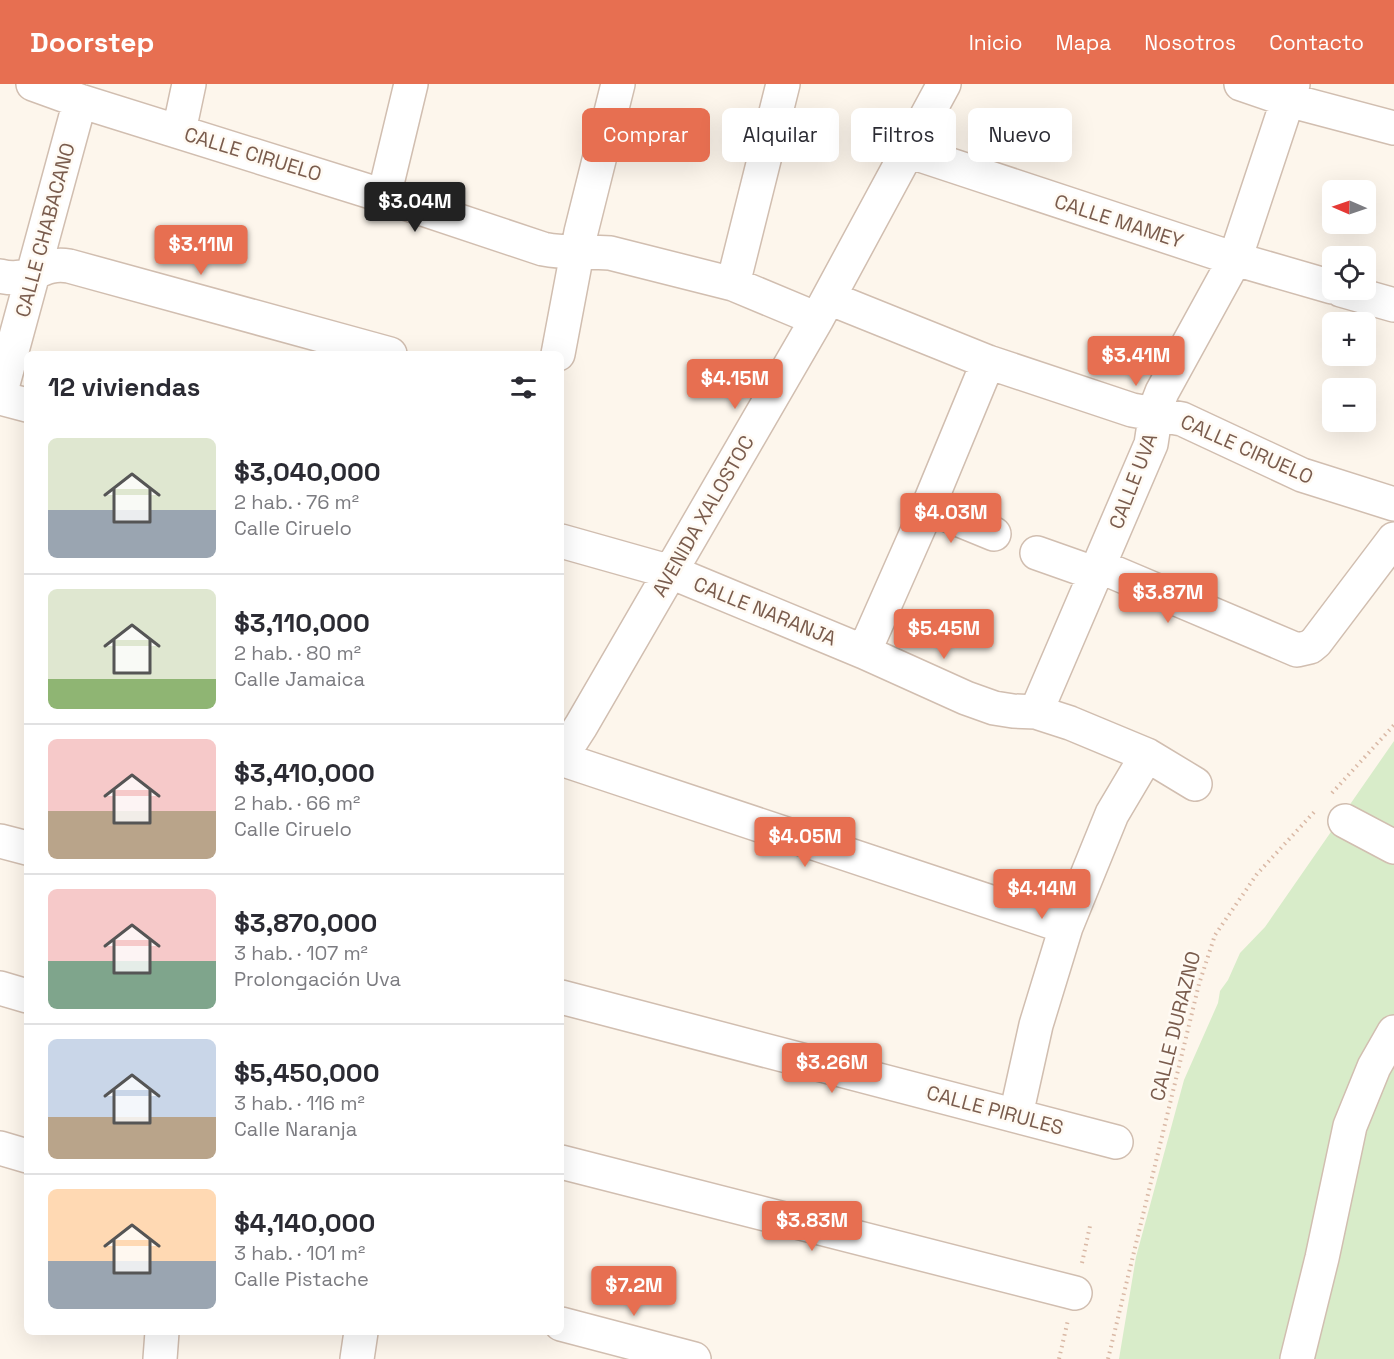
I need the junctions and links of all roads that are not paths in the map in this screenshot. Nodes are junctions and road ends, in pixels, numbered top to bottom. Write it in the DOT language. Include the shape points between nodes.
graph roads {
  1 [pos="33,84"];
  2 [pos="189,84"];
  3 [pos="411,84"];
  4 [pos="618,84"];
  5 [pos="783,84"];
  6 [pos="944,84"];
  7 [pos="1241,84"];
  8 [pos="1290,92"];
  9 [pos="80,101"];
  10 [pos="931,108"];
  11 [pos="1394,128"];
  12 [pos="179,131"];
  13 [pos="902,162"];
  14 [pos="941,162"];
  15 [pos="384,196"];
  16 [pos="578,253"];
  17 [pos="1235,259"];
  18 [pos="32,274"];
  19 [pos="0,276"];
  20 [pos="733,284"];
  21 [pos="1322,284"];
  22 [pos="1376,300"];
  23 [pos="1394,305"];
  24 [pos="823,308"];
  25 [pos="379,351"];
  26 [pos="559,351"];
  27 [pos="988,362"];
  28 [pos="0,396"];
  29 [pos="24,404"];
  30 [pos="1156,414"];
  31 [pos="1394,504"];
  32 [pos="928,507"];
  33 [pos="994,534"];
  34 [pos="1394,539"];
  35 [pos="564,542"];
  36 [pos="1037,553"];
  37 [pos="671,572"];
  38 [pos="1097,572"];
  39 [pos="864,652"];
  40 [pos="1036,712"];
  41 [pos="571,723"];
  42 [pos="564,748"];
  43 [pos="1147,755"];
  44 [pos="564,759"];
  45 [pos="1196,784"];
  46 [pos="1332,807"];
  47 [pos="0,841"];
  48 [pos="24,847"];
  49 [pos="1394,847"];
  50 [pos="1066,927"];
  51 [pos="0,988"];
  52 [pos="24,995"];
  53 [pos="564,998"];
  54 [pos="1394,1032"];
  55 [pos="1016,1115"];
  56 [pos="1116,1142"];
  57 [pos="0,1148"];
  58 [pos="24,1155"];
  59 [pos="564,1163"];
  60 [pos="1075,1293"];
  61 [pos="564,1325"];
  62 [pos="162,1335"];
  63 [pos="361,1335"];
  64 [pos="160,1359"];
  65 [pos="357,1359"];
  66 [pos="694,1359"];
  67 [pos="1297,1359"];
  1 -- 9 [label="street, CALLE CIRUELO"];
  2 -- 12 [label="street"];
  3 -- 15 [label="street"];
  4 -- 16 [label="street"];
  5 -- 20 [label="street"];
  6 -- 10 [label="street, AVENIDA XALOSTOC"];
  7 -- 8 [label="street"];
  8 -- 11 [label="street"];
  8 -- 17 [label="street, CALLE UVA"];
  9 -- 12 [label="street, CALLE CIRUELO"];
  9 -- 18 [label="street, CALLE CHABACANO"];
  12 -- 15 [label="street, CALLE CIRUELO"];
  13 -- 24 [label="street, AVENIDA XALOSTOC"];
  14 -- 17 [label="street, CALLE MAMEY"];
  15 -- 16 [label="street, CALLE CIRUELO" via="543,249"];
  16 -- 20 [label="street, CALLE CIRUELO" via="610,253"];
  16 -- 26 [label="street"];
  17 -- 21 [label="street, CALLE MAMEY"];
  17 -- 30 [label="street, CALLE UVA" via="1162,392"];
  18 -- 19 [label="street" via="19,279"];
  18 -- 25 [label="street" via="51,265 69,266"];
  18 -- 28 [label="street, CALLE CHABACANO"];
  20 -- 24 [label="street, CALLE CIRUELO"];
  22 -- 23 [label="street"];
  24 -- 27 [label="street, CALLE CIRUELO"];
  24 -- 37 [label="street, AVENIDA XALOSTOC"];
  27 -- 30 [label="street, CALLE CIRUELO" via="1132,410"];
  27 -- 32 [label="street"];
  28 -- 29 [label="street"];
  30 -- 31 [label="street, CALLE CIRUELO" via="1182,419 1302,475"];
  30 -- 38 [label="street, CALLE UVA" via="1151,444"];
  32 -- 33 [label="street"];
  32 -- 39 [label="street"];
  34 -- 38 [label="street" via="1316,642 1304,649 1289,648 1113,572"];
  35 -- 37 [label="street, CALLE NARANJA"];
  36 -- 38 [label="street"];
  37 -- 39 [label="street, CALLE NARANJA"];
  37 -- 41 [label="street, AVENIDA XALOSTOC"];
  38 -- 40 [label="street, CALLE UVA"];
  39 -- 40 [label="street, CALLE NARANJA" via="994,708"];
  40 -- 43 [label="street, CALLE NARANJA"];
  41 -- 42 [label="street, AVENIDA XALOSTOC"];
  43 -- 45 [label="street, CALLE NARANJA"];
  43 -- 50 [label="street" via="1112,814"];
  44 -- 50 [label="street"];
  46 -- 49 [label="street"];
  47 -- 48 [label="street"];
  50 -- 55 [label="street" via="1036,1025"];
  51 -- 52 [label="street"];
  53 -- 55 [label="street, CALLE PIRULES"];
  54 -- 67 [label="street" via="1374,1067 1350,1126"];
  55 -- 56 [label="street, CALLE PIRULES"];
  57 -- 58 [label="street"];
  59 -- 60 [label="street"];
  61 -- 66 [label="street"];
  62 -- 64 [label="street"];
  63 -- 65 [label="street"];
}
